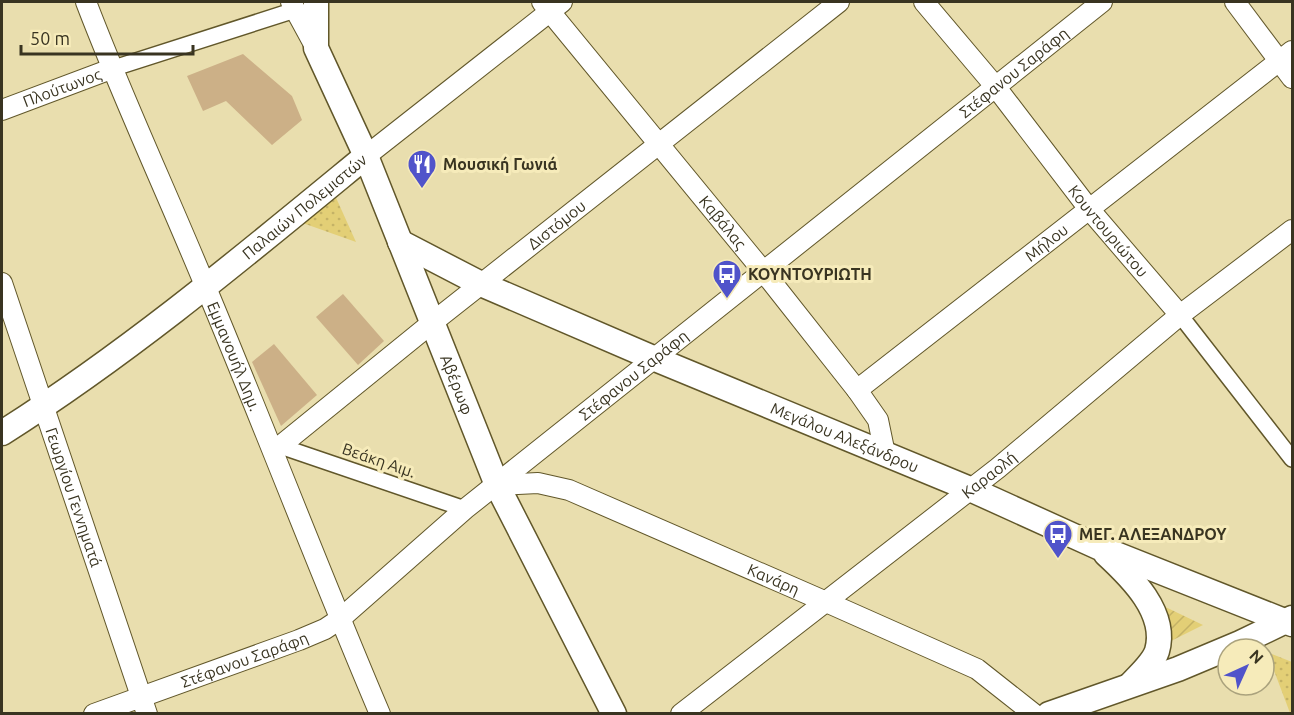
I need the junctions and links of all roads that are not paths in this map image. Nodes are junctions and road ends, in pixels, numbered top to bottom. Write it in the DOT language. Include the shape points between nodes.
graph roads {
  1 [pos="86,2"];
  2 [pos="839,2"];
  3 [pos="924,2"];
  4 [pos="1102,2"];
  5 [pos="1235,2"];
  6 [pos="301,4"];
  7 [pos="551,5"];
  8 [pos="1286,56"];
  9 [pos="111,69"];
  10 [pos="1293,78"];
  11 [pos="995,86"];
  12 [pos="2,110"];
  13 [pos="658,144"];
  14 [pos="366,156"];
  15 [pos="1089,209"];
  16 [pos="1293,230"];
  17 [pos="400,242"];
  18 [pos="763,271"];
  19 [pos="2,283"];
  20 [pos="482,284"];
  21 [pos="206,286"];
  22 [pos="1180,315"];
  23 [pos="433,322"];
  24 [pos="653,358"];
  25 [pos="857,390"];
  26 [pos="44,406"];
  27 [pos="2,434"];
  28 [pos="277,448"];
  29 [pos="885,454"];
  30 [pos="1293,459"];
  31 [pos="497,485"];
  32 [pos="970,489"];
  33 [pos="465,509"];
  34 [pos="1098,546"];
  35 [pos="824,601"];
  36 [pos="340,619"];
  37 [pos="1291,621"];
  38 [pos="1130,685"];
  39 [pos="144,705"];
  40 [pos="94,714"];
  41 [pos="380,714"];
  42 [pos="614,714"];
  43 [pos="681,714"];
  44 [pos="1034,714"];
  45 [pos="1049,714"];
  1 -- 9 [label="street, Εμμανουήλ Δημ."];
  2 -- 13 [label="street, Διστόμου"];
  3 -- 11 [label="street, Κουντουριώτου"];
  4 -- 11 [label="street, Στέφανου Σαράφη"];
  5 -- 8 [label="street"];
  6 -- 9 [label="street, Πλούτωνος"];
  6 -- 14 [label="street, Αβέρωφ" via="316,48"];
  7 -- 13 [label="street, Καβάλας"];
  7 -- 14 [label="street, Παλαιών Πολεμιστών"];
  8 -- 10 [label="street"];
  8 -- 15 [label="street, Μήλου"];
  9 -- 12 [label="street, Πλούτωνος"];
  9 -- 21 [label="street, Εμμανουήλ Δημ."];
  11 -- 15 [label="street, Κουντουριώτου"];
  11 -- 18 [label="street, Στέφανου Σαράφη"];
  13 -- 18 [label="street, Καβάλας"];
  13 -- 20 [label="street, Διστόμου"];
  14 -- 17 [label="street, Αβέρωφ"];
  14 -- 21 [label="street, Παλαιών Πολεμιστών"];
  15 -- 22 [label="street, Κουντουριώτου"];
  15 -- 25 [label="street, Μήλου"];
  16 -- 22 [label="street, Καραολή"];
  17 -- 20 [label="street, Μεγάλου Αλεξάνδρου"];
  17 -- 23 [label="street, Αβέρωφ"];
  18 -- 24 [label="street, Στέφανου Σαράφη"];
  18 -- 25 [label="street, Καβάλας"];
  19 -- 26 [label="street, Γεωργίου Γεννηματά"];
  20 -- 23 [label="street, Διστόμου"];
  20 -- 24 [label="street, Μεγάλου Αλεξάνδρου"];
  21 -- 26 [label="street, Παλαιών Πολεμιστών"];
  21 -- 28 [label="street, Εμμανουήλ Δημ."];
  22 -- 30 [label="street, Κουντουριώτου"];
  22 -- 32 [label="street, Καραολή"];
  23 -- 28 [label="street, Διστόμου"];
  23 -- 31 [label="street, Αβέρωφ"];
  24 -- 29 [label="street, Μεγάλου Αλεξάνδρου"];
  24 -- 31 [label="street, Στέφανου Σαράφη"];
  25 -- 29 [label="street, Καβάλας" via="878,420"];
  26 -- 27 [label="street, Παλαιών Πολεμιστών"];
  26 -- 39 [label="street, Γεωργίου Γεννηματά"];
  28 -- 33 [label="street, Βεάκη Αιμ."];
  28 -- 36 [label="street, Εμμανουήλ Δημ."];
  29 -- 32 [label="street, Μεγάλου Αλεξάνδρου"];
  31 -- 33 [label="street, Στέφανου Σαράφη"];
  31 -- 35 [label="street, Κανάρη" via="538,483 569,490"];
  31 -- 42 [label="street, Αβέρωφ"];
  32 -- 34 [label="street, Μεγάλου Αλεξάνδρου"];
  32 -- 35 [label="street, Καραολή"];
  33 -- 36 [label="street, Στέφανου Σαράφη"];
  34 -- 37 [label="street, Μεγάλου Αλεξάνδρου"];
  34 -- 38 [label="street" via="1137,586 1157,621 1157,652"];
  35 -- 43 [label="street, Καραολή"];
  35 -- 44 [label="street, Κανάρη" via="977,669"];
  36 -- 39 [label="street, Στέφανου Σαράφη" via="325,629"];
  36 -- 41 [label="street, Εμμανουήλ Δημ."];
  37 -- 38 [label="street"];
  38 -- 45 [label="street"];
  39 -- 40 [label="street, Στέφανου Σαράφη"];
}
